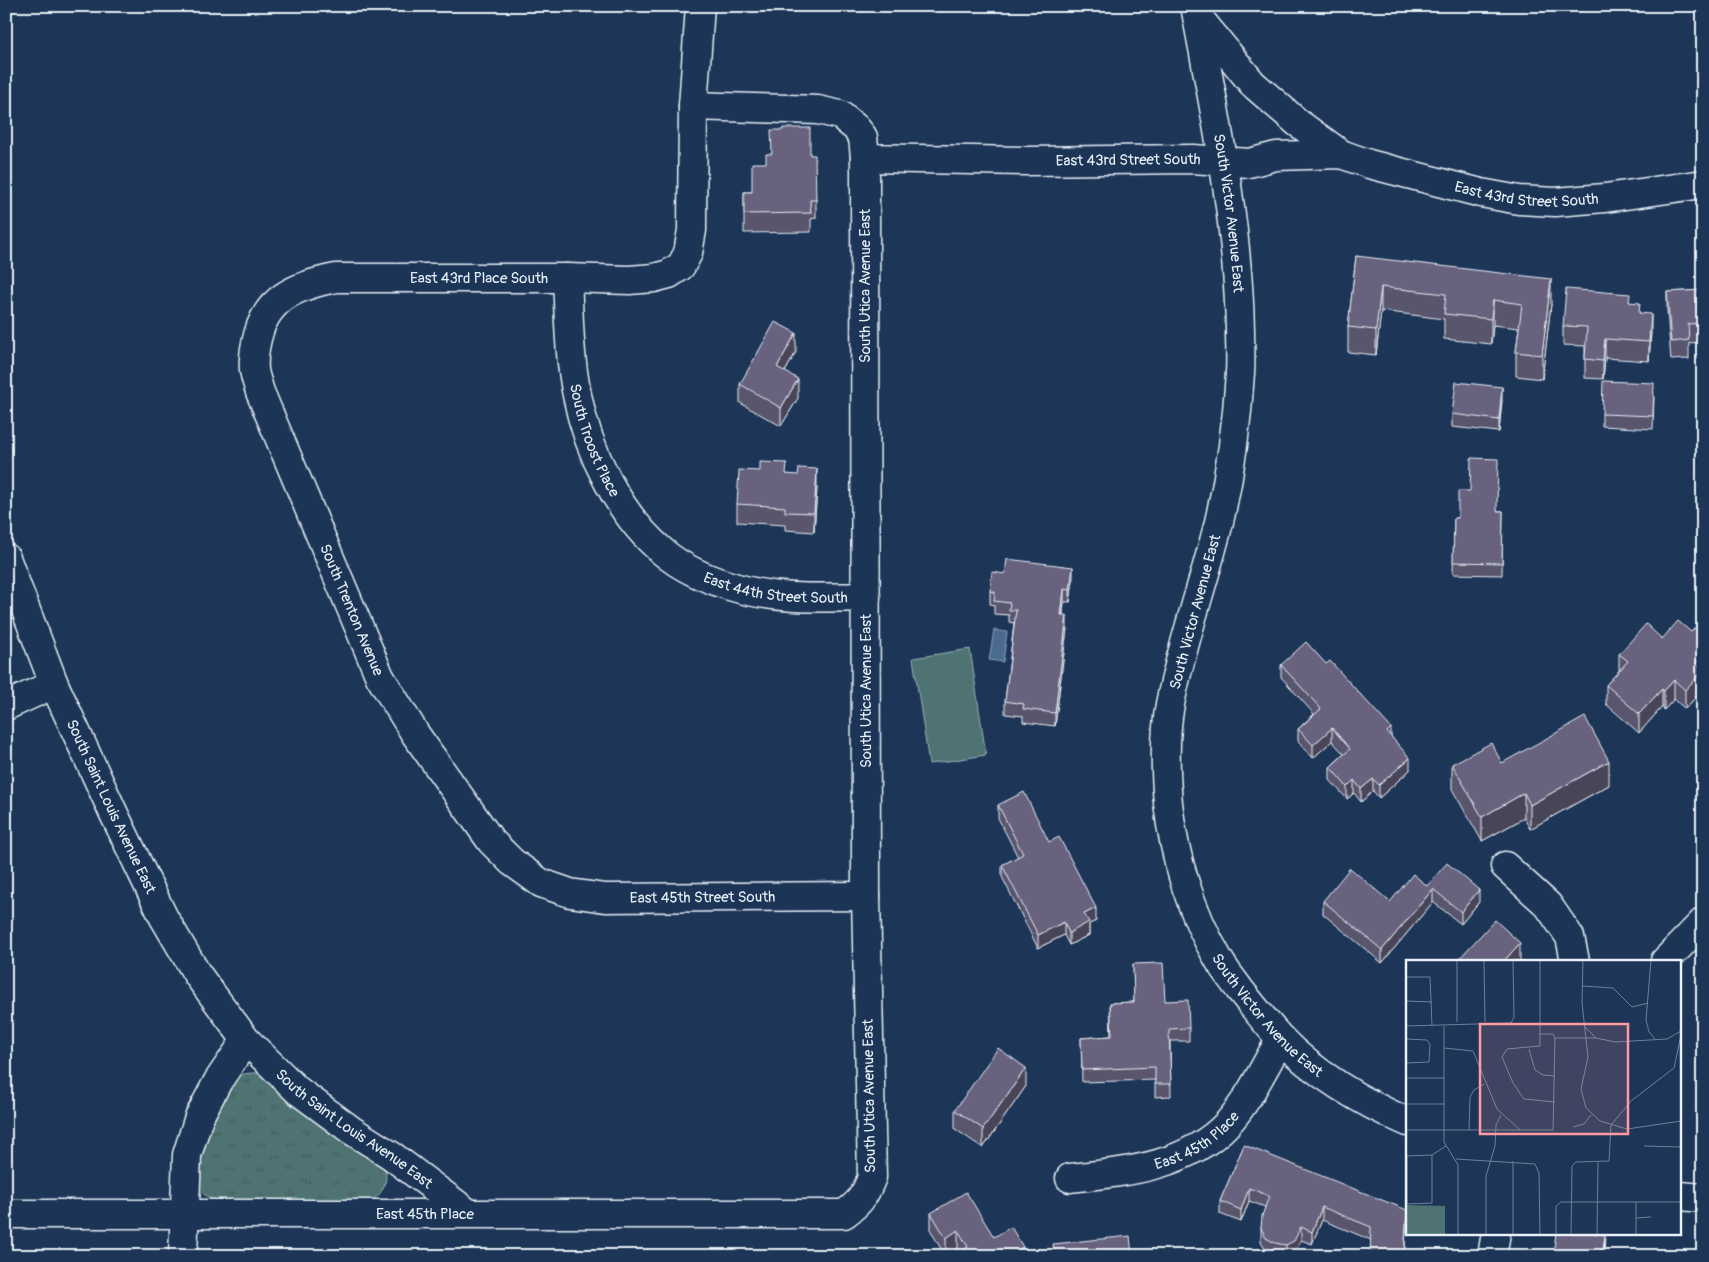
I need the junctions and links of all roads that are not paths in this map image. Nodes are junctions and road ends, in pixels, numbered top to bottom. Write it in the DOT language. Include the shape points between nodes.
graph roads {
  1 [pos="700,6"];
  2 [pos="1196,11"];
  3 [pos="693,106"];
  4 [pos="1341,154"];
  5 [pos="865,158"];
  6 [pos="1223,162"];
  7 [pos="1703,184"];
  8 [pos="567,278"];
  9 [pos="280,299"];
  10 [pos="6,558"];
  11 [pos="689,570"];
  12 [pos="866,597"];
  13 [pos="54,684"];
  14 [pos="6,706"];
  15 [pos="1505,866"];
  16 [pos="541,883"];
  17 [pos="866,896"];
  18 [pos="1703,922"];
  19 [pos="1575,960"];
  20 [pos="1666,960"];
  21 [pos="1281,1039"];
  22 [pos="246,1040"];
  23 [pos="1406,1121"];
  24 [pos="1070,1178"];
  25 [pos="1682,1196"];
  26 [pos="1703,1198"];
  27 [pos="468,1213"];
  28 [pos="6,1214"];
  29 [pos="183,1214"];
  30 [pos="844,1214"];
  31 [pos="1496,1234"];
  32 [pos="183,1256"];
  33 [pos="1492,1256"];
  1 -- 3 [label="street"];
  2 -- 4 [label="street" via="1253,84 1298,123"];
  2 -- 6 [label="street, South Victor Avenue East"];
  3 -- 5 [label="street" via="818,110 840,115 863,137"];
  3 -- 8 [label="street, East 43rd Place South" via="692,230 688,253 680,266 669,274 654,278"];
  4 -- 6 [label="street, East 43rd Street South" via="1276,156 1250,163"];
  4 -- 7 [label="street, East 43rd Street South" via="1418,177 1519,200 1555,202 1605,198"];
  5 -- 6 [label="street, East 43rd Street South" via="1026,161 1193,159"];
  5 -- 12 [label="street, South Utica Avenue East"];
  6 -- 21 [label="street, South Victor Avenue East" via="1239,293 1240,370 1236,432 1219,523 1170,705 1164,749 1166,787 1171,831 1197,917 1219,962"];
  8 -- 9 [label="street, East 43rd Place South" via="336,278 315,282"];
  8 -- 11 [label="street, South Troost Place" via="569,340 577,396 592,447 609,485 634,522 663,552"];
  9 -- 16 [label="street, South Trenton Avenue" via="266,314 259,332 254,348 254,370 260,392 380,677 416,736 491,841 512,862"];
  10 -- 13 [label="street, South Saint Louis Avenue East"];
  11 -- 12 [label="street, East 44th Street South" via="731,587 784,597"];
  12 -- 17 [label="street, South Utica Avenue East"];
  13 -- 14 [label="street"];
  13 -- 22 [label="street, South Saint Louis Avenue East" via="164,916 196,974"];
  15 -- 19 [label="street" via="1548,905 1570,937"];
  16 -- 17 [label="street, East 45th Street South" via="570,893 605,898"];
  17 -- 30 [label="street, South Utica Avenue East" via="872,1177 857,1205"];
  18 -- 20 [label="street"];
  21 -- 23 [label="street, South Victor Avenue East" via="1347,1091"];
  21 -- 24 [label="street, East 45th Place" via="1228,1122 1199,1146 1172,1160 1125,1172"];
  22 -- 27 [label="street, South Saint Louis Avenue East" via="297,1090"];
  22 -- 29 [label="street" via="198,1117 187,1155"];
  25 -- 26 [label="street"];
  27 -- 29 [label="street, East 45th Place"];
  27 -- 30 [label="street, East 45th Place"];
  28 -- 29 [label="street, East 45th Place"];
  29 -- 32 [label="street"];
  31 -- 33 [label="street"];
}
